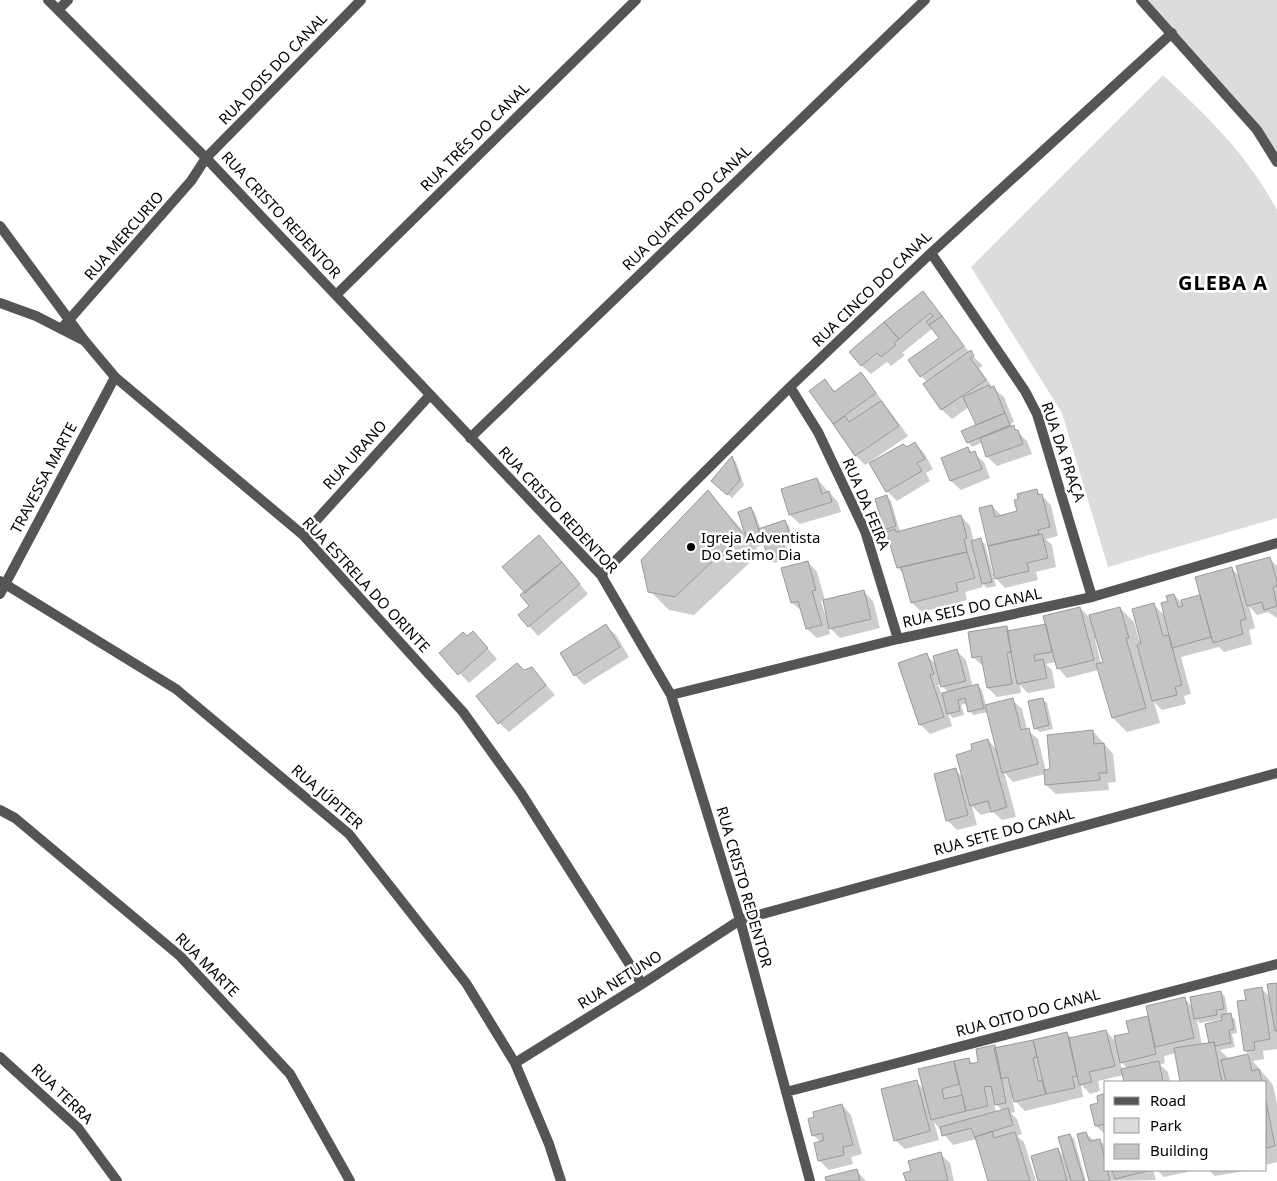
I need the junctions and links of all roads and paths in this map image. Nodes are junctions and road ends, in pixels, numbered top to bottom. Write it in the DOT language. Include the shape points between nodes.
graph roads {
  1 [pos="48,0"];
  2 [pos="68,0"];
  3 [pos="361,0"];
  4 [pos="636,0"];
  5 [pos="925,0"];
  6 [pos="1141,0"];
  7 [pos="58,10"];
  8 [pos="1172,33"];
  9 [pos="206,158"];
  10 [pos="1277,162"];
  11 [pos="0,226"];
  12 [pos="931,253"];
  13 [pos="336,295"];
  14 [pos="0,303"];
  15 [pos="70,321"];
  16 [pos="61,329"];
  17 [pos="84,340"];
  18 [pos="115,377"];
  19 [pos="790,387"];
  20 [pos="430,395"];
  21 [pos="470,438"];
  22 [pos="302,535"];
  23 [pos="1277,543"];
  24 [pos="601,575"];
  25 [pos="3,582"];
  26 [pos="0,594"];
  27 [pos="1092,597"];
  28 [pos="898,639"];
  29 [pos="671,695"];
  30 [pos="1277,773"];
  31 [pos="0,810"];
  32 [pos="740,920"];
  33 [pos="1277,964"];
  34 [pos="642,984"];
  35 [pos="0,1057"];
  36 [pos="515,1063"];
  37 [pos="786,1092"];
  38 [pos="117,1181"];
  39 [pos="350,1181"];
  40 [pos="561,1181"];
  41 [pos="810,1181"];
  1 -- 7 [label="street, RUA CRISTO REDENTOR"];
  2 -- 7 [label="street"];
  3 -- 9 [label="street, RUA DOIS DO CANAL"];
  4 -- 13 [label="street, RUA TRÊS DO CANAL"];
  5 -- 21 [label="street, RUA QUATRO DO CANAL"];
  6 -- 8 [label="street"];
  7 -- 9 [label="street, RUA CRISTO REDENTOR"];
  8 -- 10 [label="street" via="1257,130"];
  8 -- 12 [label="street, RUA CINCO DO CANAL"];
  9 -- 13 [label="street, RUA CRISTO REDENTOR"];
  9 -- 15 [label="street, RUA MERCURIO" via="191,181"];
  11 -- 15 [label="street, RUA ESTRELA DO ORINTE"];
  12 -- 19 [label="street, RUA CINCO DO CANAL"];
  12 -- 27 [label="street, RUA DA PRAÇA" via="1025,391 1037,414"];
  13 -- 20 [label="street, RUA CRISTO REDENTOR"];
  14 -- 16 [label="street"];
  15 -- 16 [label="street, RUA MERCURIO"];
  15 -- 17 [label="street, RUA ESTRELA DO ORINTE"];
  16 -- 17 [label="street"];
  17 -- 18 [label="street, RUA ESTRELA DO ORINTE"];
  18 -- 22 [label="street, RUA ESTRELA DO ORINTE"];
  18 -- 25 [label="street, TRAVESSA MARTE"];
  19 -- 24 [label="street, RUA CINCO DO CANAL"];
  19 -- 28 [label="street, RUA DA FEIRA" via="818,432 865,531"];
  20 -- 21 [label="street, RUA CRISTO REDENTOR"];
  20 -- 22 [label="street, RUA URANO"];
  21 -- 24 [label="street, RUA CRISTO REDENTOR"];
  22 -- 34 [label="street, RUA ESTRELA DO ORINTE" via="463,712 522,794"];
  23 -- 27 [label="street, RUA SEIS DO CANAL"];
  24 -- 29 [label="street, RUA CRISTO REDENTOR"];
  25 -- 26 [label="street, TRAVESSA MARTE"];
  25 -- 36 [label="street, RUA JÚPITER" via="176,689 349,834 466,983"];
  27 -- 28 [label="street, RUA SEIS DO CANAL"];
  28 -- 29 [label="street, RUA SEIS DO CANAL"];
  29 -- 32 [label="street, RUA CRISTO REDENTOR"];
  30 -- 32 [label="street, RUA SETE DO CANAL"];
  31 -- 39 [label="street, RUA MARTE" via="14,818 186,963 290,1074"];
  32 -- 34 [label="street, RUA NETUNO"];
  32 -- 37 [label="street, RUA CRISTO REDENTOR"];
  33 -- 37 [label="street, RUA OITO DO CANAL"];
  34 -- 36 [label="street, RUA NETUNO"];
  35 -- 38 [label="street, RUA TERRA" via="78,1128"];
  36 -- 40 [label="street, RUA JÚPITER" via="550,1144"];
  37 -- 41 [label="street, RUA CRISTO REDENTOR"];
}
